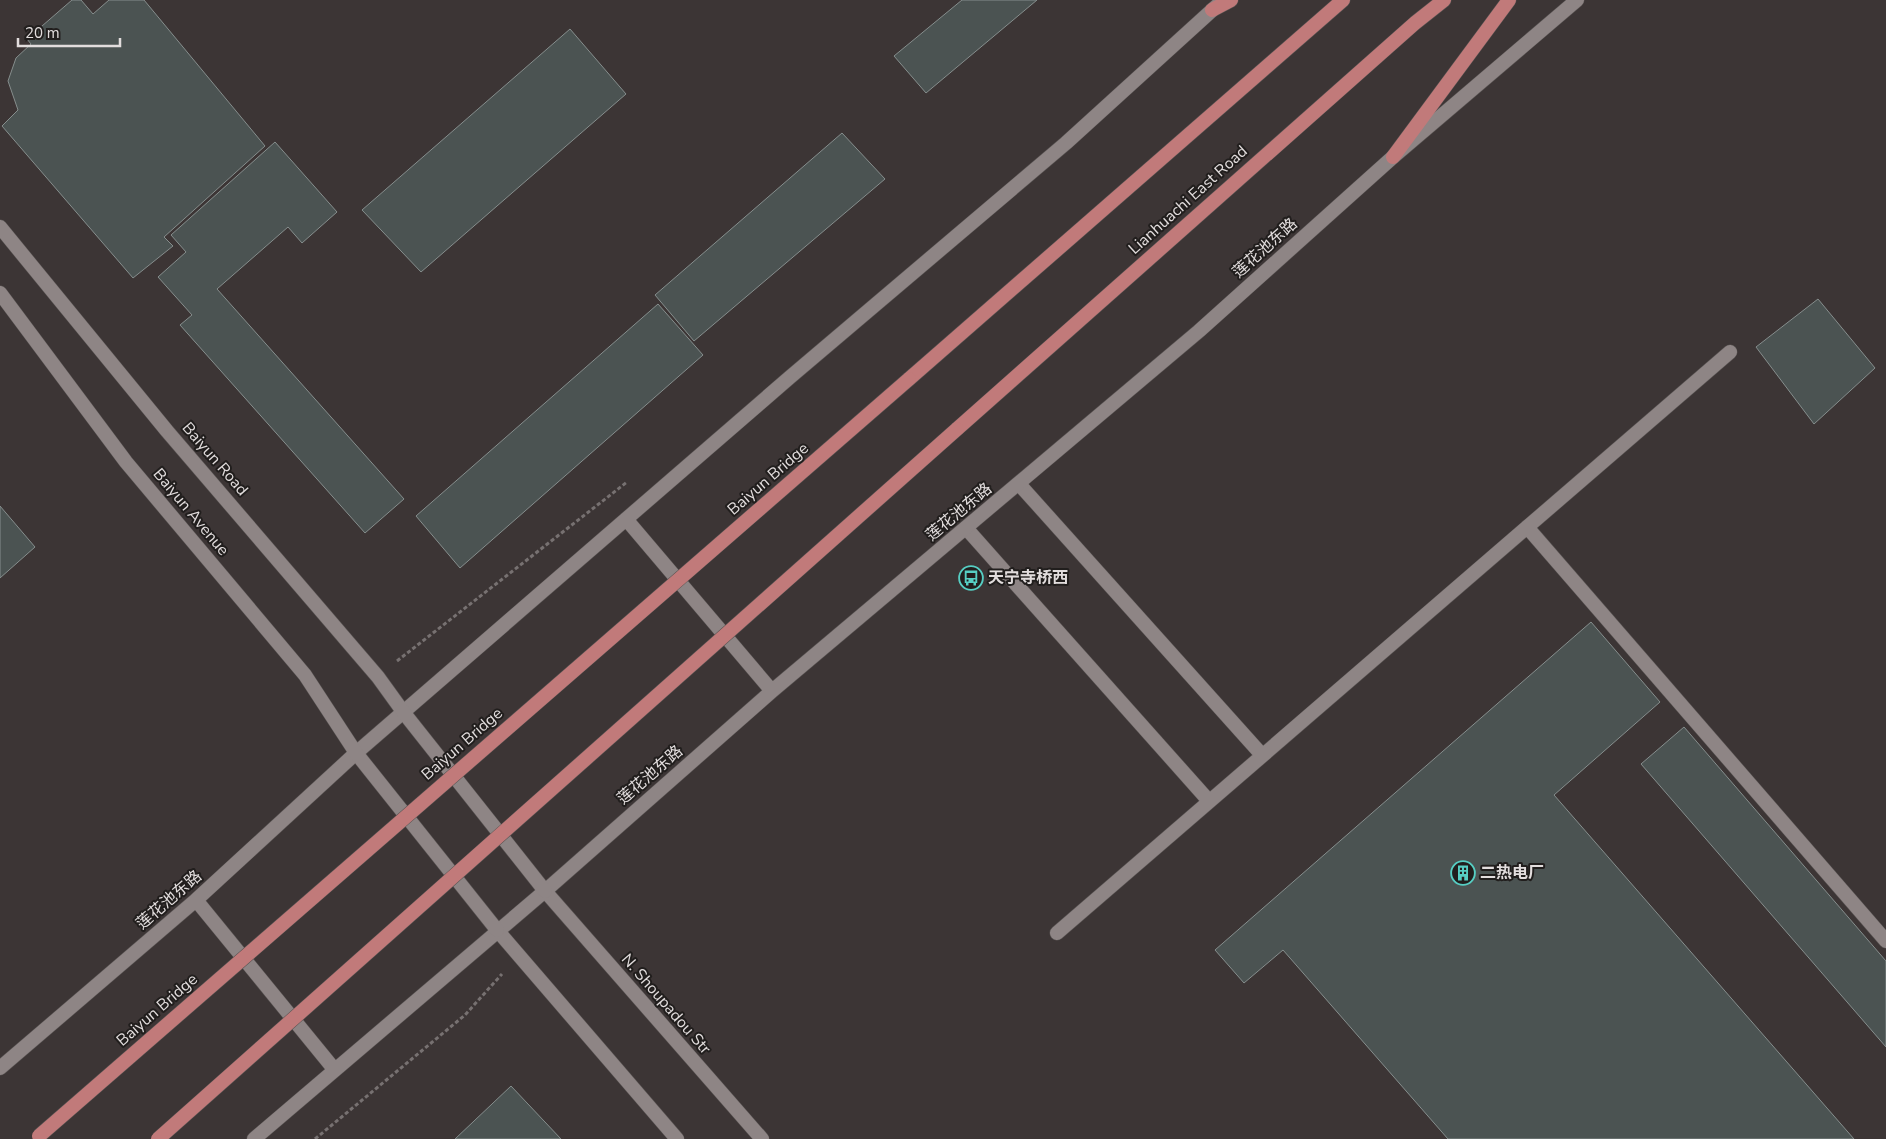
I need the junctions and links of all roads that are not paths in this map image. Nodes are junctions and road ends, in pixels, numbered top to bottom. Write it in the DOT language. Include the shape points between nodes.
graph roads {
  1 [pos="1223,0"];
  2 [pos="1231,0"];
  3 [pos="1343,0"];
  4 [pos="1444,0"];
  5 [pos="1509,0"];
  6 [pos="1576,0"];
  7 [pos="1212,10"];
  8 [pos="1393,157"];
  9 [pos="0,228"];
  10 [pos="0,293"];
  11 [pos="1730,352"];
  12 [pos="1019,484"];
  13 [pos="626,519"];
  14 [pos="966,528"];
  15 [pos="1527,528"];
  16 [pos="772,690"];
  17 [pos="404,714"];
  18 [pos="356,753"];
  19 [pos="1262,755"];
  20 [pos="1209,801"];
  21 [pos="545,891"];
  22 [pos="196,900"];
  23 [pos="497,930"];
  24 [pos="1056,933"];
  25 [pos="1886,941"];
  26 [pos="0,1068"];
  27 [pos="334,1069"];
  28 [pos="37,1138"];
  29 [pos="158,1139"];
  30 [pos="254,1139"];
  31 [pos="677,1139"];
  32 [pos="762,1139"];
  1 -- 7 [label="street"];
  2 -- 7 [label="highway"];
  3 -- 28 [label="highway, Baiyun Bridge, bridge"];
  4 -- 29 [label="highway, Lianhuachi East Road, bridge"];
  5 -- 8 [label="highway"];
  6 -- 8 [label="street, 莲花池东路"];
  7 -- 13 [label="street" via="994,206"];
  8 -- 12 [label="street, 莲花池东路" via="1199,331"];
  9 -- 17 [label="street, Baiyun Road" via="167,431 378,677"];
  10 -- 18 [label="street, Baiyun Avenue" via="126,462 305,675"];
  11 -- 15 [label="street"];
  12 -- 14 [label="street, 莲花池东路"];
  12 -- 19 [label="street"];
  13 -- 16 [label="street"];
  13 -- 17 [label="street"];
  14 -- 16 [label="street, 莲花池东路"];
  14 -- 20 [label="street"];
  15 -- 19 [label="street"];
  15 -- 25 [label="street"];
  16 -- 21 [label="street, 莲花池东路"];
  17 -- 18 [label="street, 莲花池东路"];
  17 -- 21 [label="street, N. Shoupadou Str"];
  18 -- 22 [label="street, 莲花池东路"];
  18 -- 23 [label="street, Baiyun Avenue"];
  19 -- 20 [label="street"];
  20 -- 24 [label="street"];
  21 -- 23 [label="street, 莲花池东路"];
  21 -- 32 [label="street, N. Shoupadou Str"];
  22 -- 26 [label="street, 莲花池东路"];
  22 -- 27 [label="street"];
  23 -- 27 [label="street, 莲花池东路"];
  23 -- 31 [label="street"];
  27 -- 30 [label="street, 莲花池东路"];
}
